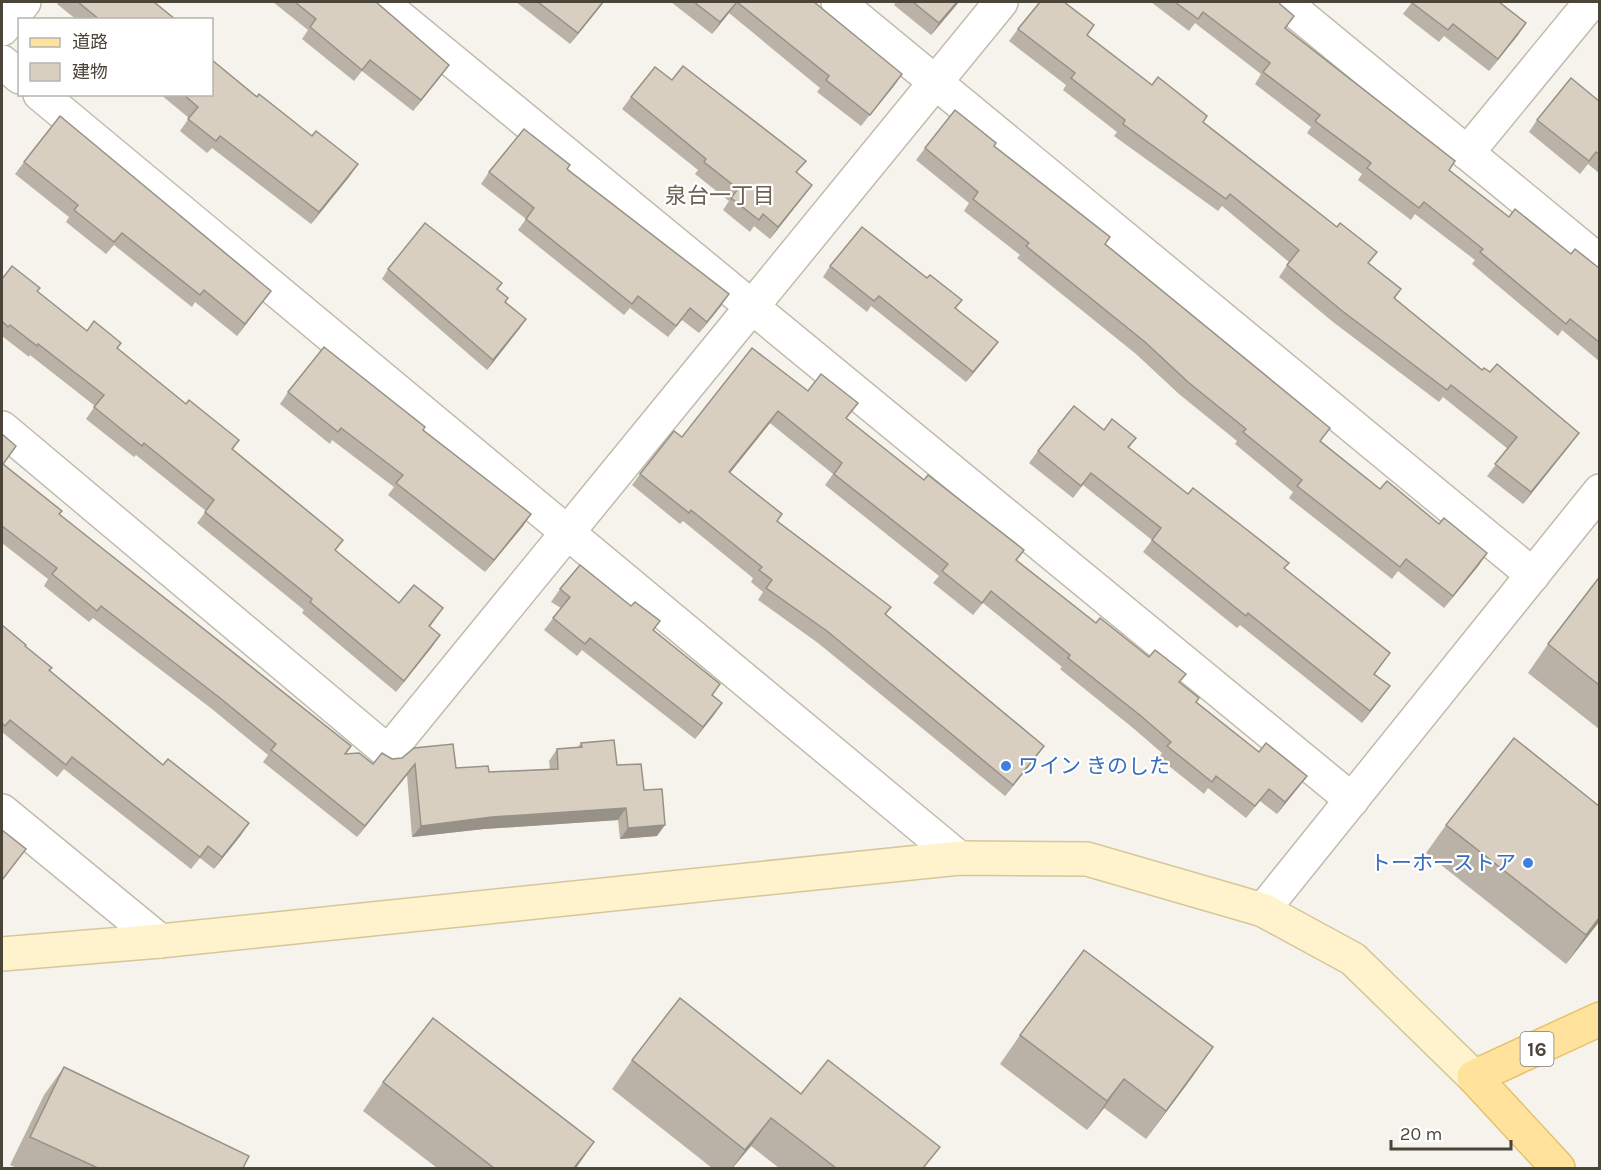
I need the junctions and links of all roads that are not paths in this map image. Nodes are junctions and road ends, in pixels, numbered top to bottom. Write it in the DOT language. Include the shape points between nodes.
graph roads {
  1 [pos="24,2"];
  2 [pos="381,2"];
  3 [pos="838,2"];
  4 [pos="1001,2"];
  5 [pos="1284,2"];
  6 [pos="1591,2"];
  7 [pos="2,29"];
  8 [pos="2,63"];
  9 [pos="18,75"];
  10 [pos="935,82"];
  11 [pos="42,96"];
  12 [pos="1467,153"];
  13 [pos="1599,262"];
  14 [pos="752,306"];
  15 [pos="2,428"];
  16 [pos="1599,491"];
  17 [pos="567,532"];
  18 [pos="1533,575"];
  19 [pos="1352,800"];
  20 [pos="2,811"];
  21 [pos="959,858"];
  22 [pos="1263,910"];
  23 [pos="160,941"];
  24 [pos="2,954"];
  25 [pos="1599,1019"];
  26 [pos="1474,1077"];
  27 [pos="1548,1157"];
  1 -- 7 [label="street"];
  2 -- 14 [label="street"];
  3 -- 10 [label="street"];
  4 -- 10 [label="street"];
  5 -- 12 [label="street"];
  6 -- 12 [label="street"];
  8 -- 9 [label="street"];
  10 -- 14 [label="street"];
  10 -- 18 [label="street"];
  11 -- 17 [label="street"];
  12 -- 13 [label="street"];
  14 -- 17 [label="street"];
  14 -- 19 [label="street"];
  15 -- 17 [label="street" via="387,752"];
  16 -- 18 [label="street"];
  17 -- 21 [label="street"];
  18 -- 19 [label="street"];
  19 -- 22 [label="street"];
  20 -- 23 [label="street"];
  21 -- 22 [label="street" via="1087,860"];
  21 -- 23 [label="street"];
  22 -- 26 [label="street" via="1353,959"];
  23 -- 24 [label="street"];
  25 -- 26 [label="main road, 16"];
  26 -- 27 [label="main road"];
}
